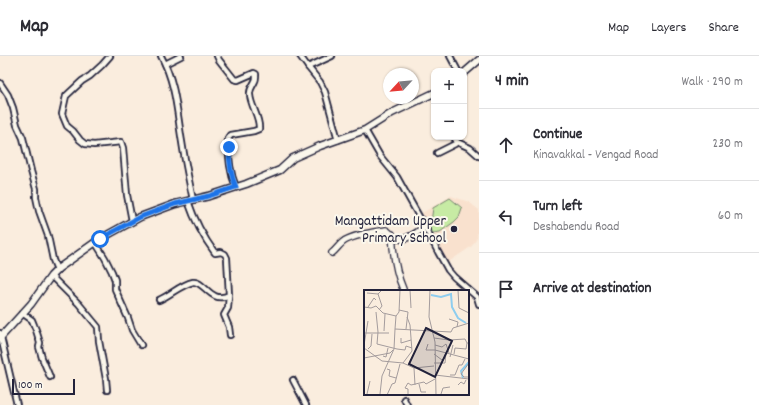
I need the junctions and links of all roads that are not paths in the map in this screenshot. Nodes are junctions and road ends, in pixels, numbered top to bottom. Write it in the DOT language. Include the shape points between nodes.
graph roads {
  1 [pos="110,56"];
  2 [pos="161,56"];
  3 [pos="181,56"];
  4 [pos="217,56"];
  5 [pos="300,56"];
  6 [pos="332,56"];
  7 [pos="450,56"];
  8 [pos="479,60"];
  9 [pos="166,64"];
  10 [pos="308,68"];
  11 [pos="456,68"];
  12 [pos="467,71"];
  13 [pos="0,83"];
  14 [pos="431,94"];
  15 [pos="365,130"];
  16 [pos="338,140"];
  17 [pos="457,142"];
  18 [pos="437,153"];
  19 [pos="479,156"];
  20 [pos="236,187"];
  21 [pos="190,201"];
  22 [pos="132,221"];
  23 [pos="425,227"];
  24 [pos="392,234"];
  25 [pos="95,242"];
  26 [pos="332,253"];
  27 [pos="57,270"];
  28 [pos="51,276"];
  29 [pos="404,290"];
  30 [pos="468,290"];
  31 [pos="469,291"];
  32 [pos="229,295"];
  33 [pos="159,300"];
  34 [pos="479,304"];
  35 [pos="22,313"];
  36 [pos="230,335"];
  37 [pos="0,336"];
  38 [pos="141,345"];
  39 [pos="50,377"];
  40 [pos="293,380"];
  41 [pos="107,390"];
  42 [pos="404,399"];
  43 [pos="17,405"];
  44 [pos="306,405"];
  45 [pos="406,405"];
  1 -- 22 [label="street" via="66,96 62,114 67,126 85,144 121,142"];
  2 -- 9 [label="street"];
  3 -- 9 [label="street"];
  4 -- 20 [label="street" via="234,80 256,74 250,94 259,129 231,135 228,139 230,167"];
  5 -- 10 [label="street"];
  6 -- 10 [label="street"];
  7 -- 11 [label="street"];
  8 -- 12 [label="main road"];
  9 -- 21 [label="street" via="175,96"];
  10 -- 16 [label="street" via="325,92"];
  13 -- 27 [label="street" via="8,95 23,138 39,211"];
  14 -- 15 [label="main road" via="392,113"];
  15 -- 16 [label="main road"];
  15 -- 23 [label="street" via="380,156 397,177"];
  16 -- 20 [label="main road" via="293,158 280,170"];
  17 -- 18 [label="street"];
  17 -- 19 [label="street"];
  20 -- 21 [label="main road"];
  21 -- 22 [label="main road" via="175,204"];
  21 -- 32 [label="street" via="192,214 210,246 215,253 222,252 227,258"];
  22 -- 25 [label="main road"];
  23 -- 24 [label="street" via="413,235 400,239"];
  23 -- 30 [label="street" via="448,270"];
  24 -- 26 [label="street" via="386,230 348,238"];
  24 -- 29 [label="street" via="394,260"];
  25 -- 27 [label="main road"];
  25 -- 38 [label="street" via="112,272 115,289"];
  27 -- 28 [label="main road"];
  28 -- 35 [label="main road"];
  28 -- 41 [label="street" via="98,328"];
  31 -- 34 [label="street"];
  32 -- 33 [label="street" via="224,298 217,297 194,282 174,290"];
  32 -- 36 [label="street" via="228,308 224,315"];
  35 -- 37 [label="main road"];
  35 -- 39 [label="street" via="32,320"];
  37 -- 43 [label="street"];
  40 -- 44 [label="street"];
  42 -- 45 [label="street"];
}
